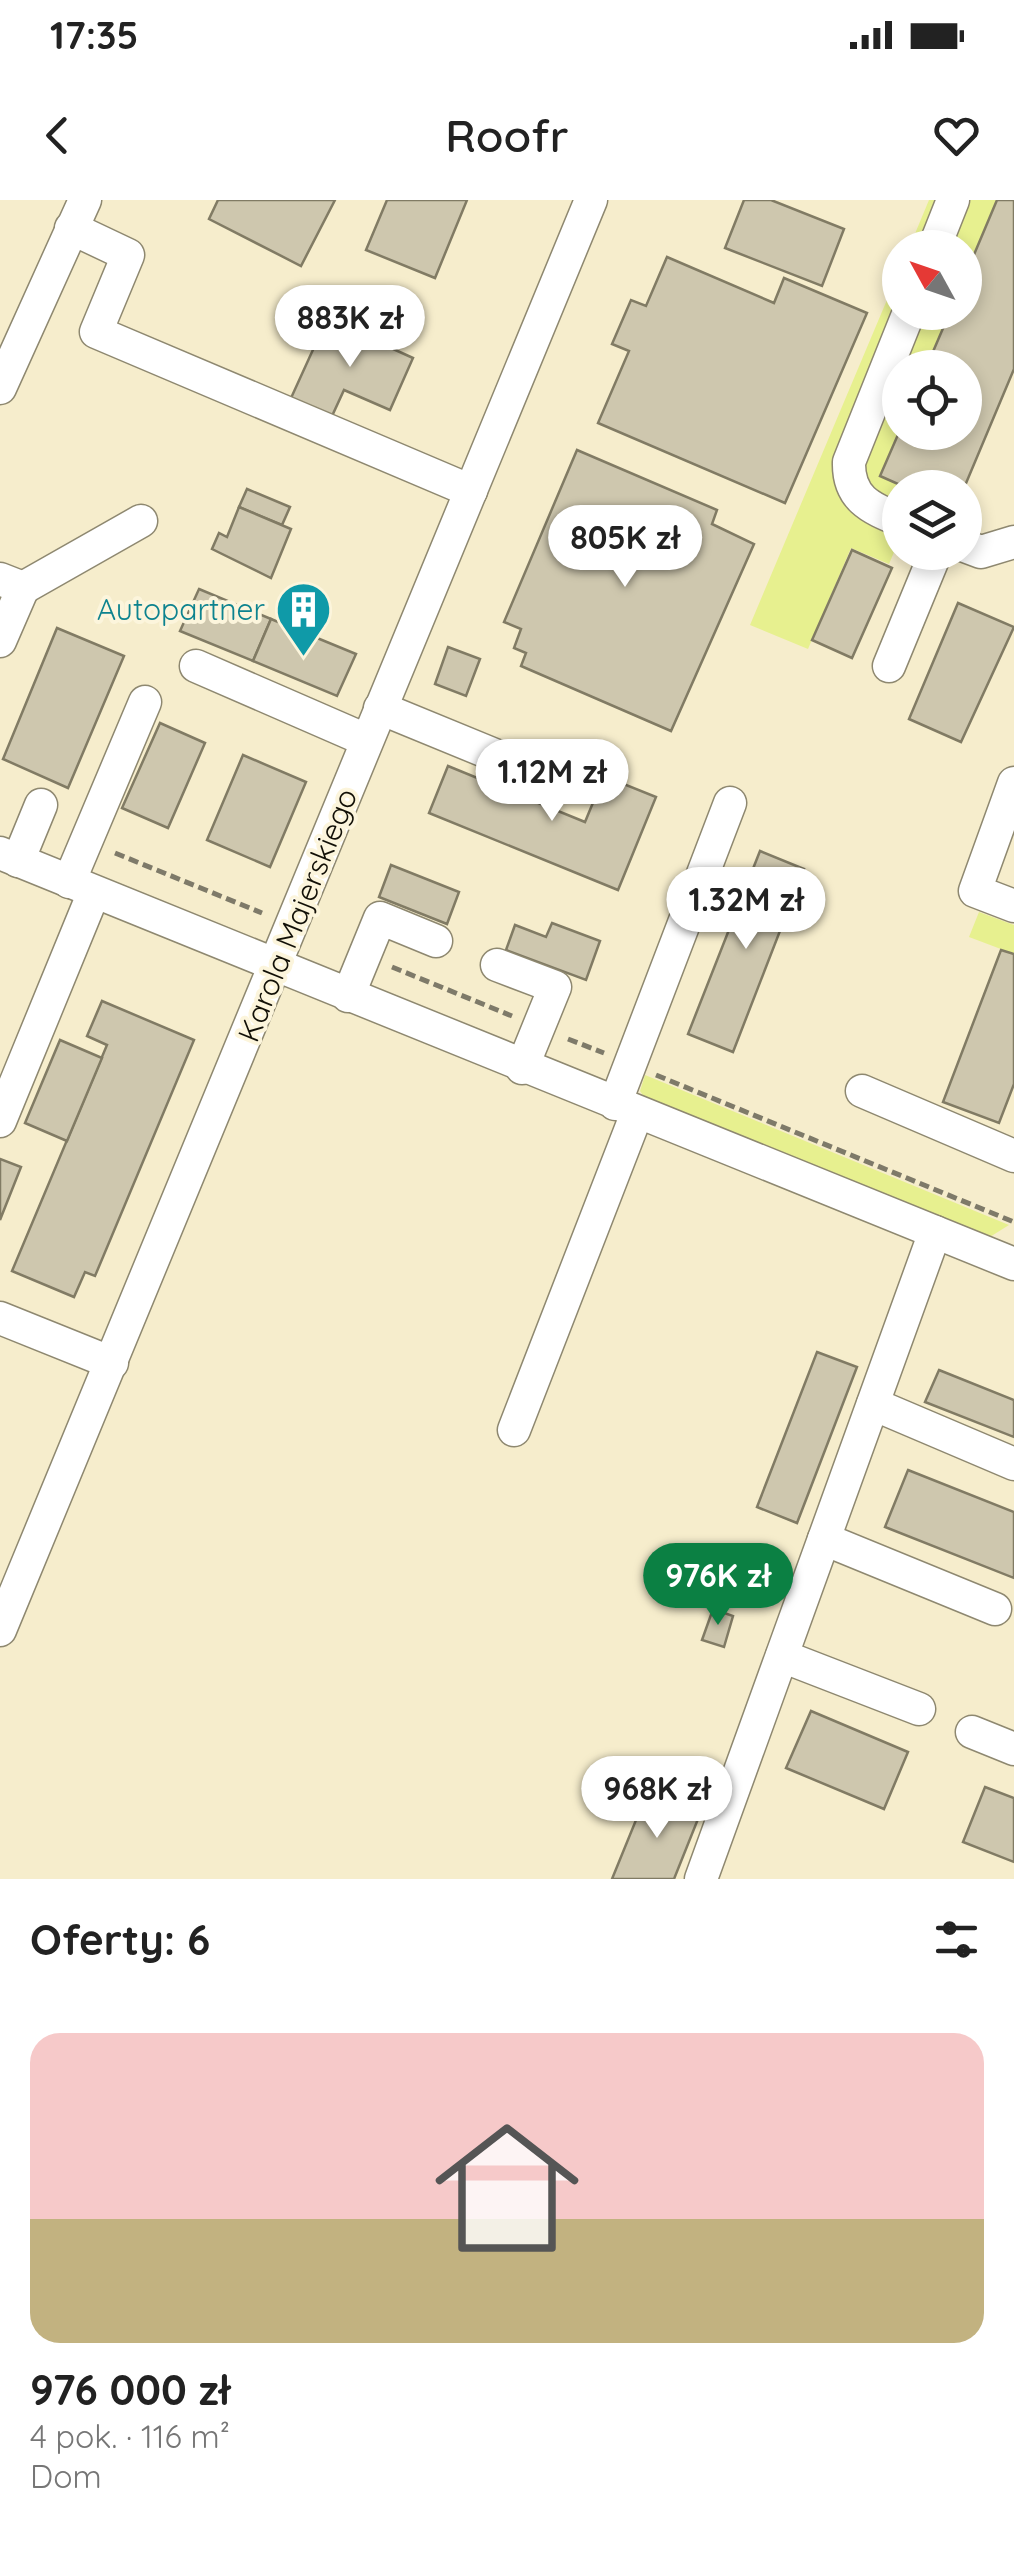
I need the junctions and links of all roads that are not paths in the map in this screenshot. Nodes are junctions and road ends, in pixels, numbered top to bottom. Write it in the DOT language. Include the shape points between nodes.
graph roads {
  1 [pos="591,200"];
  2 [pos="953,200"];
  3 [pos="78,214"];
  4 [pos="941,230"];
  5 [pos="901,330"];
  6 [pos="0,388"];
  7 [pos="471,490"];
  8 [pos="882,511"];
  9 [pos="141,521"];
  10 [pos="1014,542"];
  11 [pos="982,552"];
  12 [pos="929,570"];
  13 [pos="12,584"];
  14 [pos="0,640"];
  15 [pos="196,666"];
  16 [pos="890,666"];
  17 [pos="145,702"];
  18 [pos="380,708"];
  19 [pos="366,740"];
  20 [pos="1014,783"];
  21 [pos="570,786"];
  22 [pos="730,803"];
  23 [pos="42,805"];
  24 [pos="9,857"];
  25 [pos="81,887"];
  26 [pos="1014,906"];
  27 [pos="436,940"];
  28 [pos="497,964"];
  29 [pos="277,968"];
  30 [pos="348,996"];
  31 [pos="522,1068"];
  32 [pos="862,1091"];
  33 [pos="626,1109"];
  34 [pos="0,1122"];
  35 [pos="1014,1156"];
  36 [pos="935,1232"];
  37 [pos="1014,1263"];
  38 [pos="0,1318"];
  39 [pos="112,1363"];
  40 [pos="873,1404"];
  41 [pos="514,1430"];
  42 [pos="1014,1464"];
  43 [pos="824,1539"];
  44 [pos="14,1559"];
  45 [pos="995,1609"];
  46 [pos="0,1630"];
  47 [pos="782,1656"];
  48 [pos="919,1708"];
  49 [pos="972,1732"];
  50 [pos="1014,1749"];
  51 [pos="701,1879"];
  1 -- 7 [label="street, Karola Majerskiego"];
  2 -- 4 [label="street"];
  3 -- 6 [label="street"];
  3 -- 7 [label="street" via="128,256 96,332"];
  5 -- 8 [label="street" via="849,462 859,499"];
  7 -- 18 [label="street, Karola Majerskiego"];
  9 -- 13 [label="street"];
  10 -- 11 [label="street"];
  12 -- 16 [label="street"];
  13 -- 14 [label="street"];
  15 -- 19 [label="street"];
  17 -- 25 [label="street"];
  18 -- 19 [label="street, Karola Majerskiego"];
  18 -- 21 [label="street"];
  19 -- 29 [label="street, Karola Majerskiego"];
  20 -- 26 [label="street" via="974,890"];
  22 -- 33 [label="street"];
  23 -- 24 [label="street"];
  24 -- 25 [label="street"];
  25 -- 29 [label="street"];
  25 -- 34 [label="street"];
  27 -- 30 [label="street" via="380,918"];
  28 -- 31 [label="street" via="555,986"];
  29 -- 30 [label="street"];
  29 -- 39 [label="street, Karola Majerskiego"];
  30 -- 31 [label="street"];
  31 -- 33 [label="street"];
  32 -- 35 [label="street"];
  33 -- 36 [label="street"];
  33 -- 41 [label="street"];
  36 -- 37 [label="street"];
  36 -- 40 [label="street"];
  38 -- 39 [label="street"];
  39 -- 44 [label="street, Karola Majerskiego"];
  40 -- 42 [label="street"];
  40 -- 43 [label="street"];
  43 -- 45 [label="street"];
  43 -- 47 [label="street"];
  44 -- 46 [label="street, Karola Majerskiego"];
  47 -- 48 [label="street"];
  47 -- 51 [label="street"];
  49 -- 50 [label="street"];
}
